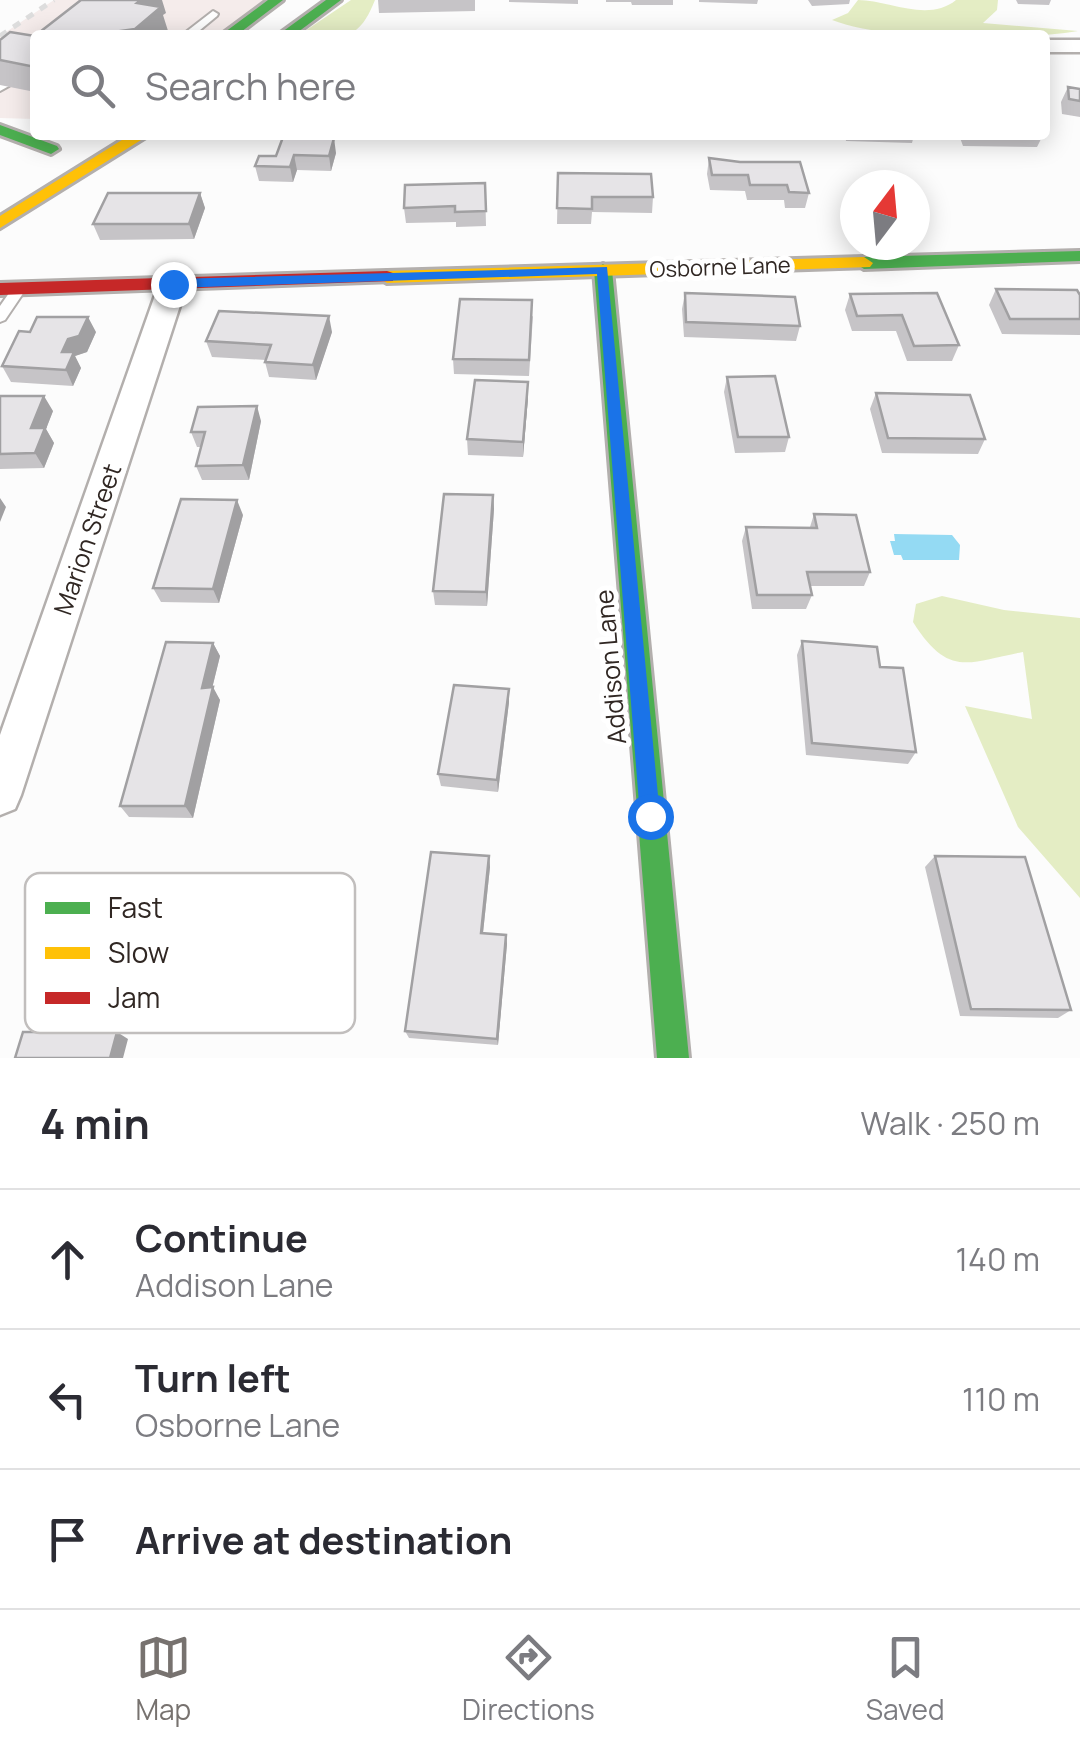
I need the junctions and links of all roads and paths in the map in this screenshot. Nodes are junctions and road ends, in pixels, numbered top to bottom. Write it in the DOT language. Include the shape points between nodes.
graph roads {
  1 [pos="276,0"];
  2 [pos="334,0"];
  3 [pos="213,14"];
  4 [pos="193,30"];
  5 [pos="235,30"];
  6 [pos="292,30"];
  7 [pos="1050,46"];
  8 [pos="1080,46"];
  9 [pos="0,118"];
  10 [pos="30,120"];
  11 [pos="0,130"];
  12 [pos="68,140"];
  13 [pos="133,140"];
  14 [pos="40,163"];
  15 [pos="0,221"];
  16 [pos="1080,256"];
  17 [pos="603,270"];
  18 [pos="173,284"];
  19 [pos="10,289"];
  20 [pos="0,318"];
  21 [pos="0,795"];
  22 [pos="672,1058"];
  1 -- 5 [label="street"];
  2 -- 6 [label="street"];
  3 -- 4 [label="lane"];
  7 -- 8 [label="street"];
  9 -- 10 [label="street"];
  11 -- 14 [label="street"];
  12 -- 14 [label="street"];
  13 -- 14 [label="street"];
  13 -- 15 [label="street"];
  14 -- 15 [label="street"];
  16 -- 17 [label="street, Osborne Lane"];
  17 -- 18 [label="street, Osborne Lane"];
  17 -- 22 [label="street, Addison Lane"];
  18 -- 19 [label="street, Osborne Lane"];
  18 -- 21 [label="street, Marion Street"];
  19 -- 20 [label="lane"];
}
